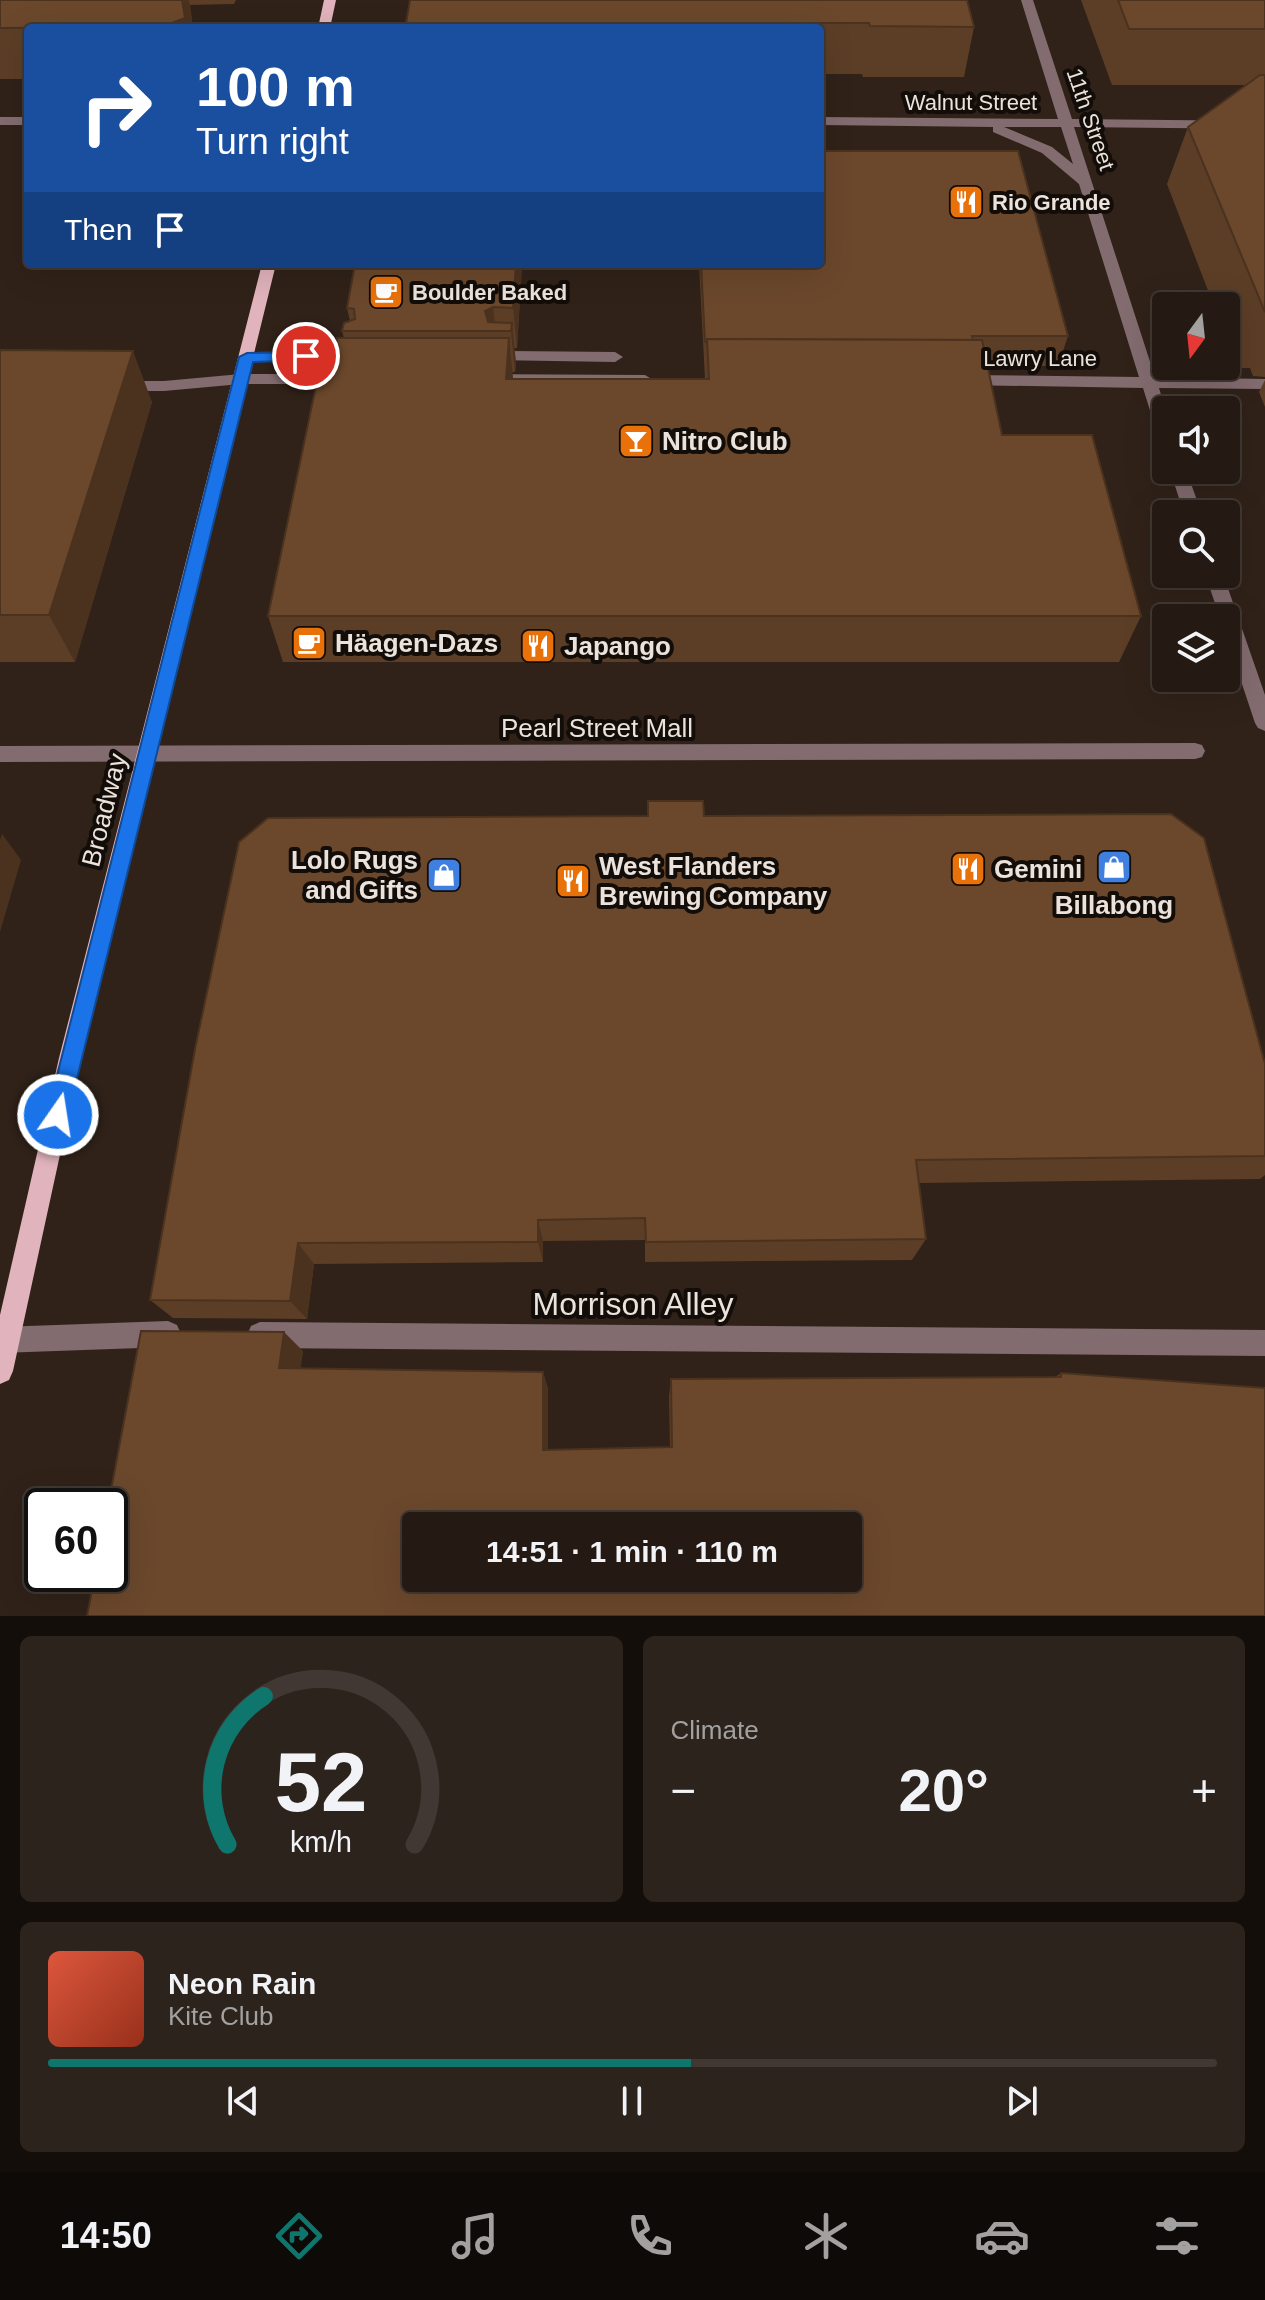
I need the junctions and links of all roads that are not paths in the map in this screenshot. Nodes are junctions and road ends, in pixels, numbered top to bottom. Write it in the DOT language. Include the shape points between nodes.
graph roads {
  1 [pos="330,0"];
  2 [pos="1027,0"];
  3 [pos="325,24"];
  4 [pos="0,121"];
  5 [pos="24,121"];
  6 [pos="824,121"];
  7 [pos="934,122"];
  8 [pos="1067,123"];
  9 [pos="1265,125"];
  10 [pos="1088,185"];
  11 [pos="268,268"];
  12 [pos="354,356"];
  13 [pos="498,356"];
  14 [pos="247,357"];
  15 [pos="615,357"];
  16 [pos="241,379"];
  17 [pos="363,379"];
  18 [pos="473,379"];
  19 [pos="662,380"];
  20 [pos="946,380"];
  21 [pos="1147,381"];
  22 [pos="1265,384"];
  23 [pos="105,385"];
  24 [pos="1152,396"];
  25 [pos="1219,588"];
  26 [pos="1265,723"];
  27 [pos="1195,751"];
  28 [pos="0,754"];
  29 [pos="147,755"];
  30 [pos="200,1334"];
  31 [pos="232,1335"];
  32 [pos="4,1340"];
  33 [pos="1265,1343"];
  34 [pos="0,1371"];
  1 -- 3 [label="main road"];
  2 -- 8 [label="street, 11th Street"];
  4 -- 5 [label="street"];
  6 -- 7 [label="street, Walnut Street"];
  7 -- 8 [label="street, Walnut Street"];
  7 -- 10 [label="street" via="1013,133 1047,150"];
  8 -- 9 [label="street, Walnut Street"];
  8 -- 10 [label="street, 11th Street"];
  10 -- 21 [label="street, 11th Street"];
  11 -- 14 [label="main road, Broadway"];
  12 -- 14 [label="street"];
  13 -- 15 [label="street"];
  14 -- 16 [label="main road, Broadway"];
  16 -- 17 [label="street"];
  16 -- 23 [label="street"];
  16 -- 29 [label="main road, Broadway"];
  18 -- 19 [label="street"];
  20 -- 21 [label="street, Lawry Lane"];
  21 -- 22 [label="street, Lawry Lane"];
  21 -- 24 [label="street, 11th Street"];
  25 -- 26 [label="street"];
  27 -- 29 [label="street, Pearl Street Mall"];
  28 -- 29 [label="street, Pearl Street Mall"];
  29 -- 32 [label="main road, Broadway"];
  30 -- 32 [label="street"];
  31 -- 33 [label="street, Morrison Alley"];
  32 -- 34 [label="main road, Broadway"];
}
